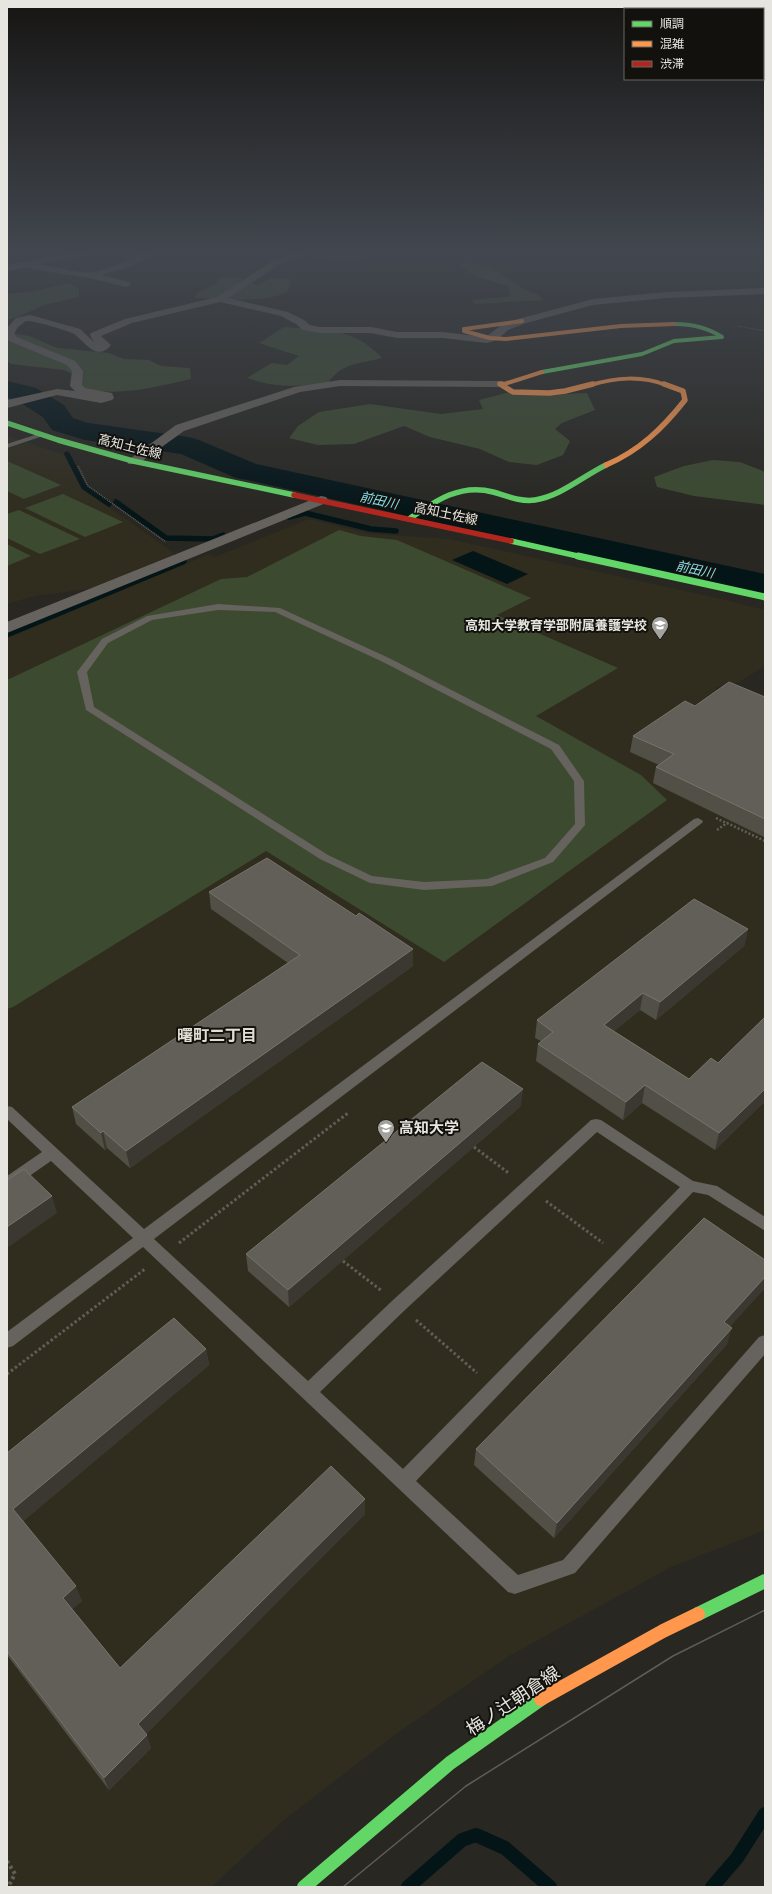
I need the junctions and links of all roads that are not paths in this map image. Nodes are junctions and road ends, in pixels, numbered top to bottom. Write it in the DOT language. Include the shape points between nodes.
graph roads {
  1 [pos="13,338"];
  2 [pos="83,338"];
  3 [pos="97,338"];
  4 [pos="473,338"];
  5 [pos="492,338"];
  6 [pos="495,338"];
  7 [pos="520,338"];
  8 [pos="717,338"];
  9 [pos="500,384"];
  10 [pos="7,404"];
  11 [pos="7,423"];
  12 [pos="42,435"];
  13 [pos="7,446"];
  14 [pos="133,461"];
  15 [pos="321,500"];
  16 [pos="409,518"];
  17 [pos="765,597"];
  18 [pos="7,628"];
  19 [pos="323,630"];
  20 [pos="698,821"];
  21 [pos="7,1111"];
  22 [pos="52,1153"];
  23 [pos="7,1184"];
  24 [pos="690,1186"];
  25 [pos="765,1225"];
  26 [pos="143,1238"];
  27 [pos="7,1341"];
  28 [pos="765,1342"];
  29 [pos="308,1392"];
  30 [pos="404,1481"];
  31 [pos="765,1581"];
  32 [pos="304,1887"];
  1 -- 10 [label="street" via="71,363 78,369 76,386 81,391 108,395 108,398 57,392"];
  2 -- 3 [label="street" via="95,347 106,345"];
  4 -- 5 [label="street"];
  6 -- 7 [label="street"];
  8 -- 9 [label="street" via="679,340 644,354 566,366"];
  9 -- 14 [label="street" via="397,382 316,385 180,428"];
  9 -- 16 [label="street" via="505,390 514,392 548,394 629,377 670,384 683,391 685,400 671,419 643,445 624,458 589,473 564,490 548,497 522,500 483,489 462,489 444,495"];
  11 -- 12 [label="street, 高知土佐線"];
  12 -- 13 [label="lane"];
  12 -- 14 [label="street, 高知土佐線"];
  14 -- 15 [label="street, 高知土佐線"];
  15 -- 16 [label="street, 高知土佐線"];
  15 -- 18 [label="street"];
  16 -- 17 [label="street, 高知土佐線"];
  19 -- 19 [label="lane" via="555,747 579,781 580,825 549,860 488,883 424,886 370,879 324,857 89,708 82,672 105,641 150,618 218,606 277,610"];
  20 -- 26 [label="lane"];
  21 -- 22 [label="lane"];
  22 -- 23 [label="lane"];
  22 -- 26 [label="lane"];
  24 -- 25 [label="lane" via="712,1190"];
  24 -- 29 [label="lane" via="596,1124"];
  24 -- 30 [label="lane"];
  26 -- 27 [label="lane"];
  26 -- 29 [label="lane"];
  28 -- 30 [label="lane" via="569,1567 515,1585"];
  29 -- 30 [label="lane"];
  31 -- 32 [label="street, 梅ノ辻朝倉線" via="663,1631 545,1696 450,1763"];
}
